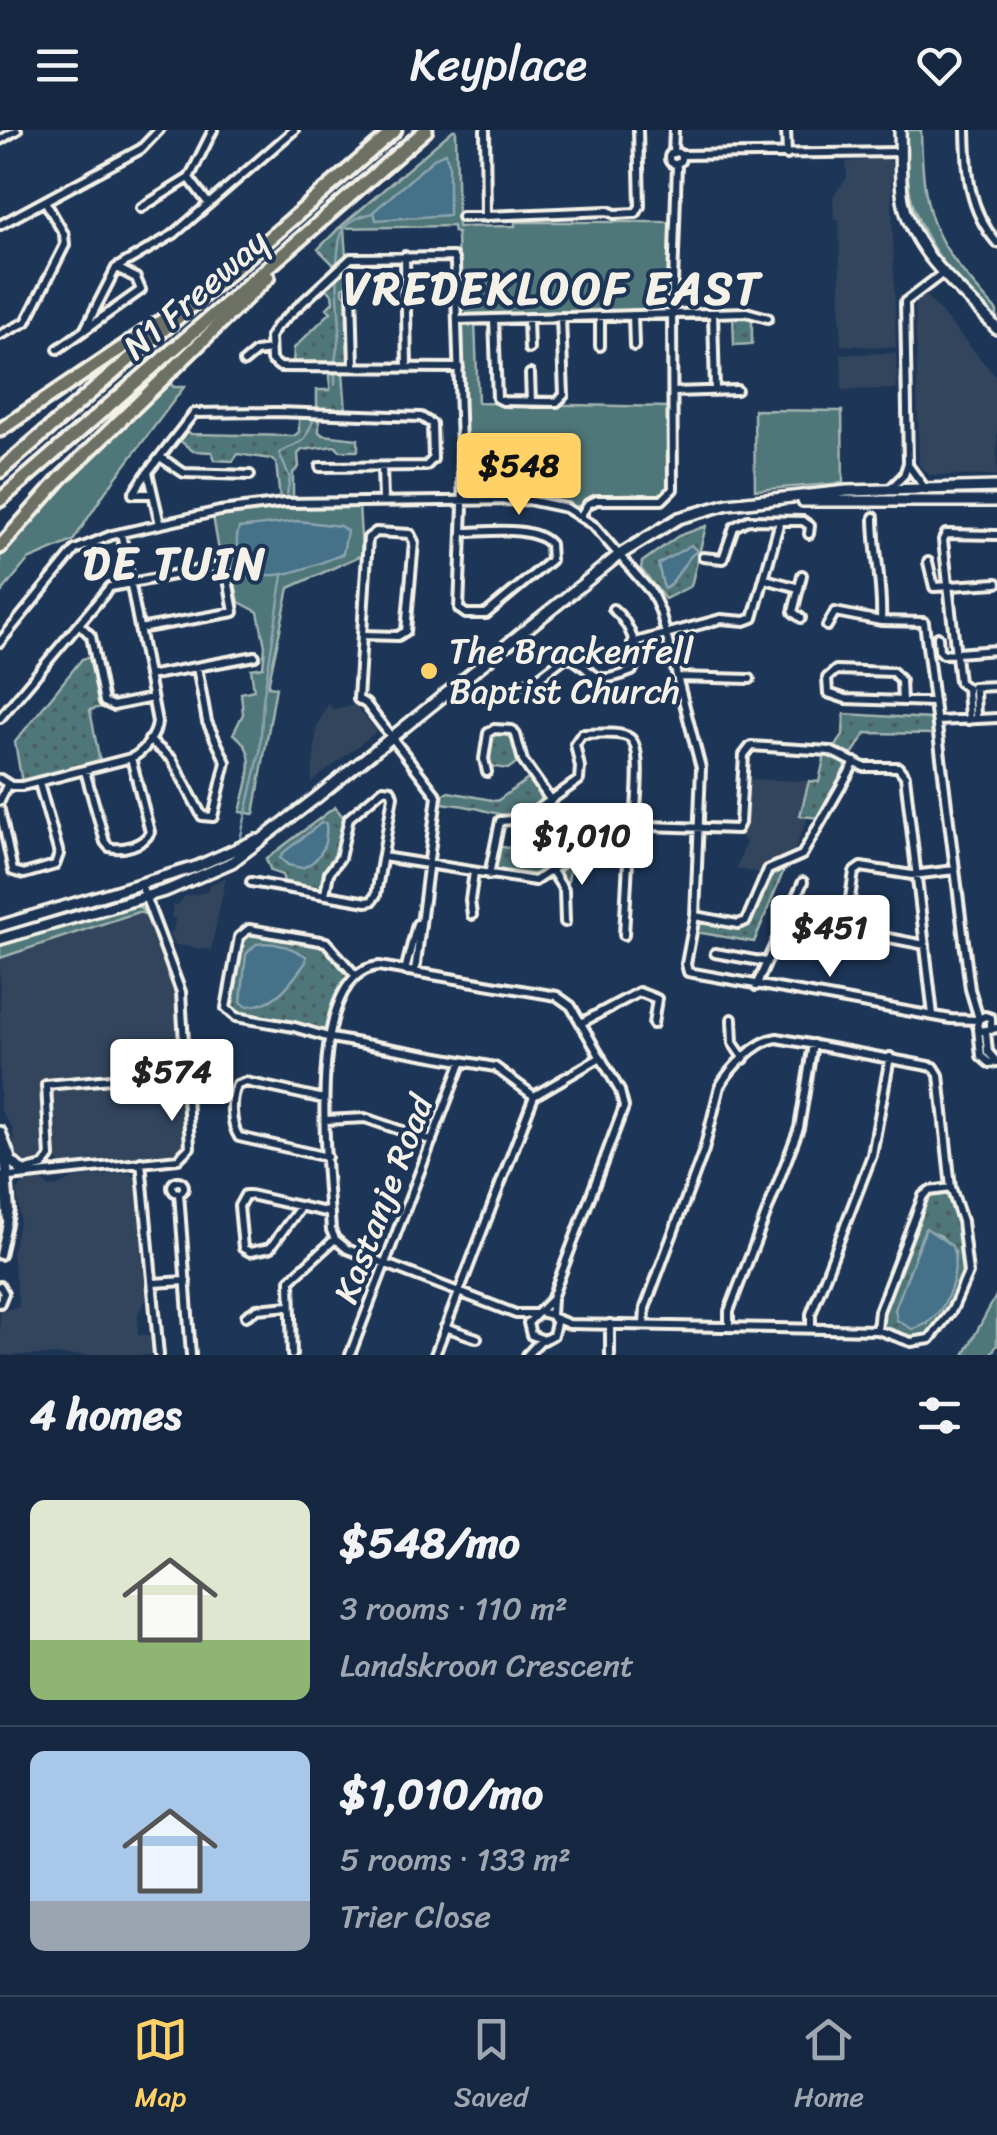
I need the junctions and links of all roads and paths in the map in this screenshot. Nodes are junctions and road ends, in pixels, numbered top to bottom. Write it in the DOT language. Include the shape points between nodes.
graph roads {
  1 [pos="17,130"];
  2 [pos="159,130"];
  3 [pos="213,130"];
  4 [pos="294,130"];
  5 [pos="395,130"];
  6 [pos="426,130"];
  7 [pos="485,130"];
  8 [pos="638,130"];
  9 [pos="674,130"];
  10 [pos="786,130"];
  11 [pos="900,130"];
  12 [pos="966,130"];
  13 [pos="0,140"];
  14 [pos="900,152"];
  15 [pos="787,155"];
  16 [pos="676,158"];
  17 [pos="189,178"];
  18 [pos="45,201"];
  19 [pos="208,203"];
  20 [pos="141,208"];
  21 [pos="330,213"];
  22 [pos="486,217"];
  23 [pos="462,218"];
  24 [pos="288,222"];
  25 [pos="0,225"];
  26 [pos="997,243"];
  27 [pos="404,256"];
  28 [pos="116,268"];
  29 [pos="943,273"];
  30 [pos="352,289"];
  31 [pos="713,313"];
  32 [pos="672,314"];
  33 [pos="634,315"];
  34 [pos="600,316"];
  35 [pos="562,317"];
  36 [pos="528,318"];
  37 [pos="768,318"];
  38 [pos="494,319"];
  39 [pos="457,320"];
  40 [pos="85,329"];
  41 [pos="997,330"];
  42 [pos="0,334"];
  43 [pos="997,338"];
  44 [pos="600,346"];
  45 [pos="634,346"];
  46 [pos="529,348"];
  47 [pos="58,349"];
  48 [pos="270,350"];
  49 [pos="244,362"];
  50 [pos="354,367"];
  51 [pos="407,368"];
  52 [pos="458,368"];
  53 [pos="530,374"];
  54 [pos="737,390"];
  55 [pos="715,391"];
  56 [pos="673,392"];
  57 [pos="531,402"];
  58 [pos="0,430"];
  59 [pos="160,457"];
  60 [pos="908,464"];
  61 [pos="320,467"];
  62 [pos="382,467"];
  63 [pos="0,471"];
  64 [pos="148,472"];
  65 [pos="250,475"];
  66 [pos="924,487"];
  67 [pos="997,487"];
  68 [pos="892,488"];
  69 [pos="152,494"];
  70 [pos="0,500"];
  71 [pos="382,500"];
  72 [pos="462,500"];
  73 [pos="997,500"];
  74 [pos="745,501"];
  75 [pos="581,516"];
  76 [pos="874,517"];
  77 [pos="780,520"];
  78 [pos="160,524"];
  79 [pos="463,532"];
  80 [pos="121,533"];
  81 [pos="810,534"];
  82 [pos="997,534"];
  83 [pos="0,547"];
  84 [pos="620,555"];
  85 [pos="703,557"];
  86 [pos="928,562"];
  87 [pos="802,575"];
  88 [pos="765,579"];
  89 [pos="130,583"];
  90 [pos="997,583"];
  91 [pos="949,586"];
  92 [pos="799,588"];
  93 [pos="248,609"];
  94 [pos="613,609"];
  95 [pos="234,612"];
  96 [pos="801,618"];
  97 [pos="881,621"];
  98 [pos="79,624"];
  99 [pos="828,626"];
  100 [pos="139,629"];
  101 [pos="667,633"];
  102 [pos="362,634"];
  103 [pos="938,637"];
  104 [pos="0,642"];
  105 [pos="632,642"];
  106 [pos="997,650"];
  107 [pos="956,654"];
  108 [pos="255,656"];
  109 [pos="197,667"];
  110 [pos="148,676"];
  111 [pos="678,676"];
  112 [pos="750,679"];
  113 [pos="524,683"];
  114 [pos="997,686"];
  115 [pos="971,688"];
  116 [pos="152,698"];
  117 [pos="902,701"];
  118 [pos="933,702"];
  119 [pos="0,718"];
  120 [pos="997,718"];
  121 [pos="972,719"];
  122 [pos="937,721"];
  123 [pos="392,738"];
  124 [pos="150,740"];
  125 [pos="130,758"];
  126 [pos="855,762"];
  127 [pos="85,771"];
  128 [pos="486,772"];
  129 [pos="4,782"];
  130 [pos="39,784"];
  131 [pos="0,801"];
  132 [pos="551,801"];
  133 [pos="0,810"];
  134 [pos="632,826"];
  135 [pos="276,829"];
  136 [pos="699,829"];
  137 [pos="383,857"];
  138 [pos="428,864"];
  139 [pos="954,870"];
  140 [pos="474,872"];
  141 [pos="552,872"];
  142 [pos="917,874"];
  143 [pos="489,875"];
  144 [pos="252,882"];
  145 [pos="803,882"];
  146 [pos="141,885"];
  147 [pos="325,894"];
  148 [pos="146,897"];
  149 [pos="472,915"];
  150 [pos="695,916"];
  151 [pos="420,918"];
  152 [pos="565,922"];
  153 [pos="0,926"];
  154 [pos="624,935"];
  155 [pos="0,939"];
  156 [pos="925,944"];
  157 [pos="409,948"];
  158 [pos="419,950"];
  159 [pos="714,953"];
  160 [pos="766,962"];
  161 [pos="405,970"];
  162 [pos="415,972"];
  163 [pos="356,976"];
  164 [pos="756,986"];
  165 [pos="975,1003"];
  166 [pos="933,1016"];
  167 [pos="732,1018"];
  168 [pos="954,1019"];
  169 [pos="581,1024"];
  170 [pos="653,1024"];
  171 [pos="986,1024"];
  172 [pos="331,1038"];
  173 [pos="813,1044"];
  174 [pos="601,1057"];
  175 [pos="890,1057"];
  176 [pos="744,1058"];
  177 [pos="462,1061"];
  178 [pos="997,1062"];
  179 [pos="187,1072"];
  180 [pos="534,1096"];
  181 [pos="324,1098"];
  182 [pos="325,1120"];
  183 [pos="0,1133"];
  184 [pos="432,1142"];
  185 [pos="327,1157"];
  186 [pos="142,1162"];
  187 [pos="29,1172"];
  188 [pos="3,1175"];
  189 [pos="952,1188"];
  190 [pos="179,1193"];
  191 [pos="10,1202"];
  192 [pos="300,1206"];
  193 [pos="330,1212"];
  194 [pos="7,1223"];
  195 [pos="336,1239"];
  196 [pos="0,1255"];
  197 [pos="385,1264"];
  198 [pos="186,1281"];
  199 [pos="153,1283"];
  200 [pos="0,1286"];
  201 [pos="458,1292"];
  202 [pos="552,1298"];
  203 [pos="0,1302"];
  204 [pos="290,1306"];
  205 [pos="538,1313"];
  206 [pos="516,1314"];
  207 [pos="246,1316"];
  208 [pos="552,1317"];
  209 [pos="570,1324"];
  210 [pos="610,1324"];
  211 [pos="644,1325"];
  212 [pos="446,1327"];
  213 [pos="729,1327"];
  214 [pos="811,1328"];
  215 [pos="876,1330"];
  216 [pos="529,1331"];
  217 [pos="555,1332"];
  218 [pos="476,1338"];
  219 [pos="541,1340"];
  220 [pos="529,1353"];
  221 [pos="160,1355"];
  222 [pos="191,1355"];
  223 [pos="292,1355"];
  224 [pos="350,1355"];
  225 [pos="435,1355"];
  226 [pos="610,1355"];
  1 -- 13 [label="street"];
  2 -- 18 [label="street" via="145,146"];
  3 -- 17 [label="street"];
  4 -- 19 [label="street"];
  5 -- 24 [label="highway, N1 Freeway"];
  6 -- 21 [label="highway, N1 Freeway"];
  7 -- 22 [label="street"];
  8 -- 22 [label="street" via="636,214"];
  9 -- 16 [label="street"];
  10 -- 15 [label="street"];
  11 -- 14 [label="street"];
  12 -- 26 [label="street" via="971,196"];
  14 -- 15 [label="street"];
  14 -- 29 [label="street" via="906,214"];
  15 -- 16 [label="street"];
  16 -- 32 [label="street"];
  17 -- 19 [label="street"];
  17 -- 20 [label="street"];
  18 -- 25 [label="street"];
  18 -- 42 [label="street" via="65,245 26,322"];
  19 -- 28 [label="street" via="168,238"];
  21 -- 70 [label="highway, N1 Freeway"];
  21 -- 83 [label="highway" via="61,478"];
  22 -- 23 [label="street"];
  24 -- 58 [label="highway" via="141,337"];
  24 -- 63 [label="highway, N1 Freeway"];
  27 -- 39 [label="street" via="453,257"];
  27 -- 48 [label="street" via="350,259 274,330"];
  27 -- 51 [label="street"];
  28 -- 40 [label="street"];
  28 -- 40 [label="street" via="136,278 141,290"];
  29 -- 41 [label="street"];
  29 -- 43 [label="street"];
  29 -- 60 [label="street" via="905,302"];
  30 -- 50 [label="street"];
  31 -- 32 [label="street"];
  31 -- 37 [label="street"];
  31 -- 55 [label="street"];
  32 -- 33 [label="street"];
  32 -- 56 [label="street"];
  33 -- 34 [label="street"];
  33 -- 45 [label="street"];
  34 -- 35 [label="street"];
  34 -- 44 [label="street"];
  35 -- 36 [label="street"];
  35 -- 57 [label="street" via="564,397"];
  36 -- 38 [label="street"];
  36 -- 46 [label="street"];
  38 -- 39 [label="street"];
  38 -- 57 [label="street" via="497,398"];
  39 -- 52 [label="street"];
  40 -- 47 [label="street"];
  48 -- 49 [label="street"];
  48 -- 50 [label="street" via="280,367"];
  50 -- 51 [label="street"];
  51 -- 52 [label="street"];
  52 -- 72 [label="street"];
  53 -- 57 [label="street"];
  54 -- 55 [label="street"];
  55 -- 56 [label="street"];
  56 -- 75 [label="street" via="671,494 662,500 596,500"];
  59 -- 62 [label="street" via="196,412 430,420 430,464"];
  59 -- 64 [label="street"];
  59 -- 65 [label="street" via="184,474"];
  60 -- 66 [label="street"];
  60 -- 68 [label="street"];
  61 -- 62 [label="street"];
  62 -- 71 [label="street"];
  64 -- 69 [label="street"];
  64 -- 69 [label="street" via="134,494"];
  66 -- 67 [label="street"];
  66 -- 68 [label="street"];
  68 -- 74 [label="street"];
  69 -- 78 [label="street"];
  71 -- 72 [label="street"];
  71 -- 78 [label="street" via="261,505"];
  72 -- 75 [label="street" via="539,501"];
  72 -- 79 [label="street"];
  73 -- 74 [label="street"];
  74 -- 84 [label="street" via="679,518"];
  75 -- 84 [label="street"];
  76 -- 97 [label="street"];
  77 -- 81 [label="street" via="806,522"];
  77 -- 85 [label="street" via="737,523 723,559"];
  77 -- 88 [label="street"];
  78 -- 80 [label="street"];
  79 -- 79 [label="street" via="545,538 551,560 499,606 484,615 466,614 458,604"];
  80 -- 89 [label="street"];
  80 -- 104 [label="street" via="75,550"];
  82 -- 91 [label="street" via="944,537"];
  84 -- 101 [label="street" via="652,593"];
  84 -- 123 [label="street"];
  86 -- 91 [label="street" via="932,586"];
  87 -- 92 [label="street"];
  88 -- 92 [label="street"];
  88 -- 101 [label="street" via="750,620 724,618"];
  89 -- 95 [label="street" via="221,568"];
  89 -- 98 [label="street" via="109,588"];
  89 -- 100 [label="street"];
  90 -- 91 [label="street"];
  91 -- 107 [label="street"];
  92 -- 96 [label="street" via="793,612"];
  93 -- 95 [label="street"];
  94 -- 105 [label="street" via="627,622"];
  95 -- 100 [label="street"];
  97 -- 99 [label="street" via="835,612"];
  97 -- 118 [label="street" via="924,622"];
  98 -- 116 [label="street" via="91,636 104,702"];
  98 -- 119 [label="street"];
  100 -- 110 [label="street"];
  101 -- 105 [label="street"];
  101 -- 111 [label="street"];
  102 -- 102 [label="street" via="369,536 410,534 406,631"];
  102 -- 123 [label="street" via="358,699"];
  103 -- 107 [label="street" via="941,653"];
  105 -- 113 [label="street" via="636,664 628,673 597,677 568,656"];
  106 -- 107 [label="street"];
  107 -- 115 [label="street" via="959,682"];
  108 -- 109 [label="street"];
  109 -- 110 [label="street"];
  109 -- 124 [label="street" via="207,722 226,762 213,817 202,816 172,759"];
  110 -- 116 [label="street"];
  111 -- 112 [label="street"];
  111 -- 136 [label="street" via="701,768"];
  114 -- 115 [label="street"];
  115 -- 121 [label="street"];
  116 -- 124 [label="street" via="157,725"];
  117 -- 117 [label="street" via="834,697 827,678 836,670 893,672 902,681"];
  117 -- 118 [label="street"];
  118 -- 122 [label="street"];
  120 -- 121 [label="street"];
  121 -- 122 [label="street"];
  122 -- 139 [label="street"];
  123 -- 135 [label="street"];
  123 -- 138 [label="street" via="438,796"];
  124 -- 125 [label="street"];
  125 -- 127 [label="street"];
  125 -- 127 [label="street" via="150,832 144,841 118,849 104,842"];
  126 -- 136 [label="street" via="830,751 749,747 738,827"];
  126 -- 142 [label="street" via="904,772"];
  126 -- 150 [label="street" via="802,854 768,870 746,920"];
  127 -- 130 [label="street"];
  128 -- 132 [label="street" via="488,733 512,730"];
  129 -- 130 [label="street"];
  129 -- 131 [label="street"];
  130 -- 133 [label="street" via="59,854 55,865 13,871"];
  132 -- 134 [label="street" via="580,778 580,735 626,736 638,761"];
  132 -- 143 [label="street" via="524,820 499,823"];
  134 -- 136 [label="street"];
  134 -- 141 [label="street" via="614,827"];
  134 -- 154 [label="street"];
  135 -- 146 [label="street"];
  135 -- 148 [label="street" via="216,870"];
  136 -- 150 [label="street"];
  137 -- 138 [label="street"];
  137 -- 147 [label="street" via="374,900"];
  137 -- 147 [label="street" via="393,796 387,789 348,818"];
  138 -- 140 [label="street"];
  138 -- 151 [label="street"];
  139 -- 142 [label="street"];
  139 -- 165 [label="street"];
  140 -- 143 [label="street"];
  140 -- 149 [label="street"];
  141 -- 143 [label="street" via="531,881"];
  141 -- 152 [label="street" via="564,890"];
  142 -- 156 [label="street"];
  142 -- 156 [label="street" via="859,867 846,925 852,932"];
  144 -- 147 [label="street"];
  145 -- 160 [label="street"];
  146 -- 148 [label="street"];
  146 -- 153 [label="street"];
  148 -- 155 [label="street"];
  148 -- 179 [label="street" via="182,992"];
  150 -- 164 [label="street" via="687,970"];
  151 -- 157 [label="street"];
  151 -- 158 [label="street"];
  156 -- 166 [label="street"];
  157 -- 158 [label="street"];
  157 -- 161 [label="street"];
  158 -- 162 [label="street"];
  159 -- 160 [label="street"];
  160 -- 164 [label="street"];
  161 -- 162 [label="street"];
  161 -- 163 [label="street" via="373,966"];
  162 -- 169 [label="street" via="557,996"];
  163 -- 172 [label="street" via="343,989"];
  163 -- 172 [label="street" via="324,940 251,929 240,935 228,1013"];
  164 -- 166 [label="street"];
  165 -- 168 [label="street" via="968,1015"];
  165 -- 171 [label="street"];
  166 -- 168 [label="street"];
  167 -- 176 [label="street" via="733,1043"];
  168 -- 171 [label="street"];
  169 -- 170 [label="street" via="639,992 658,1001"];
  169 -- 174 [label="street"];
  171 -- 178 [label="street" via="987,1050"];
  172 -- 177 [label="street"];
  172 -- 181 [label="street"];
  173 -- 175 [label="street"];
  173 -- 176 [label="street" via="772,1038"];
  173 -- 213 [label="street" via="799,1128 729,1311"];
  174 -- 180 [label="street"];
  174 -- 202 [label="street" via="620,1091 623,1114"];
  175 -- 189 [label="street" via="938,1072"];
  175 -- 214 [label="street" via="875,1147"];
  176 -- 211 [label="street" via="720,1086"];
  177 -- 180 [label="street" via="496,1066"];
  177 -- 184 [label="street, Kastanje Road"];
  179 -- 186 [label="street" via="189,1150 178,1159"];
  179 -- 187 [label="street" via="46,1085 49,1160"];
  180 -- 201 [label="street"];
  181 -- 182 [label="street"];
  181 -- 185 [label="street" via="246,1082 232,1096 240,1136"];
  182 -- 184 [label="street" via="373,1120"];
  182 -- 185 [label="street"];
  183 -- 187 [label="street" via="11,1161"];
  183 -- 188 [label="street"];
  184 -- 197 [label="street, Kastanje Road"];
  185 -- 193 [label="street"];
  186 -- 187 [label="street"];
  186 -- 199 [label="street"];
  187 -- 188 [label="street"];
  187 -- 191 [label="street" via="14,1185"];
  188 -- 191 [label="street"];
  188 -- 194 [label="street"];
  189 -- 215 [label="street" via="923,1196"];
  189 -- 215 [label="street" via="964,1236 964,1288 926,1342"];
  190 -- 198 [label="street"];
  191 -- 194 [label="street"];
  192 -- 192 [label="street" via="243,1196 243,1248 270,1248"];
  192 -- 193 [label="street"];
  193 -- 195 [label="street"];
  194 -- 196 [label="street"];
  195 -- 197 [label="street"];
  195 -- 204 [label="street" via="292,1277"];
  197 -- 201 [label="street"];
  197 -- 224 [label="street, Kastanje Road"];
  198 -- 199 [label="street"];
  198 -- 222 [label="street"];
  199 -- 221 [label="street"];
  200 -- 203 [label="street"];
  201 -- 206 [label="street"];
  201 -- 212 [label="street"];
  202 -- 205 [label="street"];
  202 -- 208 [label="street"];
  204 -- 207 [label="street" via="257,1308"];
  204 -- 223 [label="street"];
  205 -- 206 [label="street"];
  205 -- 208 [label="street"];
  205 -- 216 [label="street"];
  206 -- 216 [label="street"];
  208 -- 209 [label="street"];
  208 -- 217 [label="street"];
  209 -- 210 [label="street"];
  209 -- 217 [label="street"];
  210 -- 211 [label="street"];
  210 -- 226 [label="street"];
  211 -- 213 [label="street"];
  212 -- 218 [label="street"];
  212 -- 225 [label="street"];
  213 -- 214 [label="street"];
  214 -- 215 [label="street"];
  216 -- 219 [label="street"];
  216 -- 220 [label="street"];
  217 -- 219 [label="street"];
  219 -- 220 [label="street"];
}
